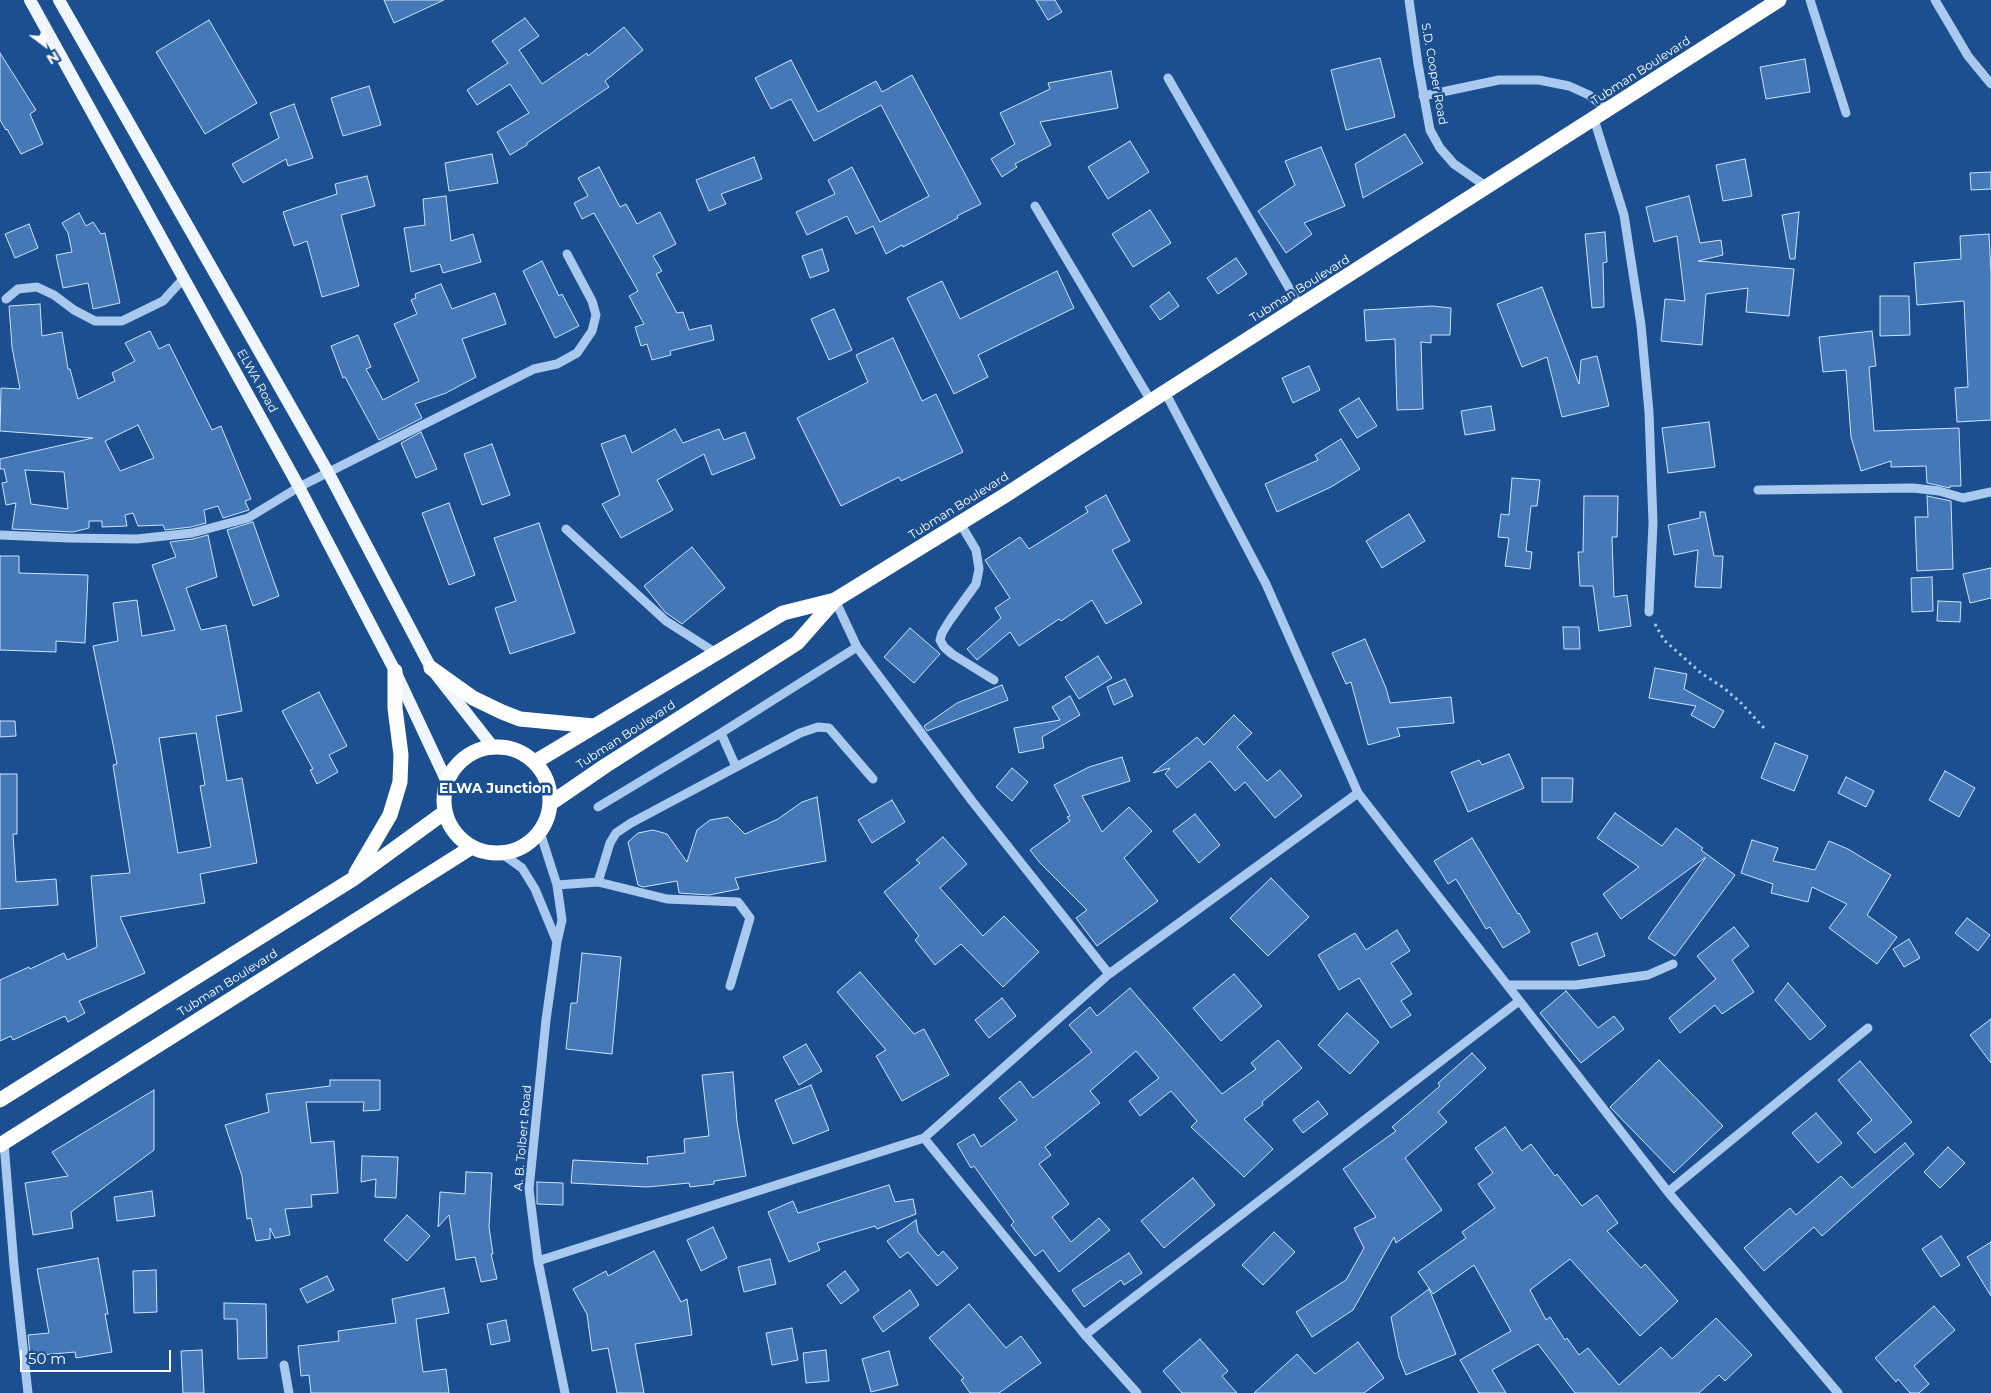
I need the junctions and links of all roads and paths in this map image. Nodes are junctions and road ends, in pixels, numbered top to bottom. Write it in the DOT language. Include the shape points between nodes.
graph roads {
  1 [pos="30,0"];
  2 [pos="59,0"];
  3 [pos="1409,0"];
  4 [pos="1779,0"];
  5 [pos="1810,0"];
  6 [pos="1935,0"];
  7 [pos="1168,78"];
  8 [pos="1991,84"];
  9 [pos="1423,96"];
  10 [pos="1608,110"];
  11 [pos="1846,113"];
  12 [pos="1594,119"];
  13 [pos="1487,186"];
  14 [pos="1036,206"];
  15 [pos="567,254"];
  16 [pos="184,278"];
  17 [pos="6,299"];
  18 [pos="1300,307"];
  19 [pos="1165,392"];
  20 [pos="1151,401"];
  21 [pos="328,472"];
  22 [pos="299,487"];
  23 [pos="1758,490"];
  24 [pos="1991,492"];
  25 [pos="960,523"];
  26 [pos="566,529"];
  27 [pos="0,535"];
  28 [pos="835,600"];
  29 [pos="1649,612"];
  30 [pos="857,647"];
  31 [pos="716,653"];
  32 [pos="431,668"];
  33 [pos="395,671"];
  34 [pos="994,680"];
  35 [pos="594,726"];
  36 [pos="1764,728"];
  37 [pos="721,733"];
  38 [pos="493,747"];
  39 [pos="535,762"];
  40 [pos="736,766"];
  41 [pos="873,779"];
  42 [pos="447,782"];
  43 [pos="1358,793"];
  44 [pos="551,803"];
  45 [pos="598,807"];
  46 [pos="445,812"];
  47 [pos="540,832"];
  48 [pos="472,847"];
  49 [pos="501,854"];
  50 [pos="353,879"];
  51 [pos="598,882"];
  52 [pos="557,885"];
  53 [pos="557,942"];
  54 [pos="1673,964"];
  55 [pos="1109,974"];
  56 [pos="1508,985"];
  57 [pos="730,986"];
  58 [pos="1519,1001"];
  59 [pos="1868,1028"];
  60 [pos="0,1100"];
  61 [pos="924,1138"];
  62 [pos="2,1144"];
  63 [pos="1668,1192"];
  64 [pos="538,1261"];
  65 [pos="1085,1335"];
  66 [pos="284,1365"];
  67 [pos="28,1393"];
  68 [pos="289,1393"];
  69 [pos="565,1393"];
  70 [pos="1137,1393"];
  71 [pos="1838,1393"];
  1 -- 16 [label="main road, ELWA Road"];
  2 -- 21 [label="main road, ELWA Road"];
  3 -- 9 [label="street, S.D. Cooper Road"];
  4 -- 10 [label="highway, Tubman Boulevard"];
  5 -- 11 [label="street"];
  6 -- 8 [label="street" via="1968,56"];
  7 -- 18 [label="street"];
  9 -- 10 [label="street" via="1499,80 1539,80 1569,86 1589,95"];
  9 -- 13 [label="street, S.D. Cooper Road" via="1430,130 1440,148 1454,164"];
  10 -- 12 [label="highway, Tubman Boulevard"];
  12 -- 13 [label="highway, Tubman Boulevard"];
  12 -- 29 [label="street" via="1624,215 1641,325 1649,412 1653,523"];
  13 -- 18 [label="highway, Tubman Boulevard"];
  14 -- 20 [label="street"];
  15 -- 21 [label="street" via="596,315 592,331 577,353 557,364 534,369"];
  16 -- 17 [label="street" via="163,301 122,321 95,321 37,287 18,289"];
  16 -- 22 [label="main road, ELWA Road"];
  18 -- 19 [label="highway, Tubman Boulevard"];
  19 -- 20 [label="highway, Tubman Boulevard"];
  19 -- 43 [label="street" via="1266,584"];
  20 -- 25 [label="highway, Tubman Boulevard"];
  21 -- 22 [label="street"];
  21 -- 32 [label="main road, ELWA Road"];
  22 -- 27 [label="street" via="248,518 192,533 137,539"];
  22 -- 33 [label="main road, ELWA Road"];
  23 -- 24 [label="street" via="1912,488 1963,498"];
  25 -- 28 [label="highway, Tubman Boulevard"];
  25 -- 34 [label="street" via="976,550 980,568 976,584 940,640 952,654"];
  26 -- 31 [label="street" via="666,621"];
  28 -- 30 [label="street"];
  28 -- 31 [label="highway, Tubman Boulevard" via="783,613"];
  28 -- 44 [label="highway, Tubman Boulevard" via="797,643"];
  29 -- 36 [label="path" via="1664,640 1701,673 1724,688"];
  30 -- 37 [label="street"];
  30 -- 55 [label="street" via="972,801"];
  31 -- 35 [label="highway, Tubman Boulevard"];
  32 -- 35 [label="highway" via="473,698 502,712 520,718"];
  32 -- 38 [label="main road, ELWA Road"];
  33 -- 42 [label="main road, ELWA Road"];
  33 -- 50 [label="highway" via="400,782 390,816"];
  35 -- 39 [label="highway, Tubman Boulevard"];
  37 -- 40 [label="street"];
  37 -- 45 [label="street"];
  38 -- 39 [label="highway" via="522,753"];
  38 -- 42 [label="highway" via="478,750 465,758"];
  39 -- 44 [label="highway" via="544,774"];
  40 -- 41 [label="street" via="800,733 818,727 829,728"];
  40 -- 51 [label="street" via="616,833"];
  42 -- 46 [label="highway"];
  43 -- 55 [label="street"];
  43 -- 56 [label="street"];
  44 -- 47 [label="highway"];
  46 -- 48 [label="highway" via="450,826"];
  46 -- 50 [label="highway, Tubman Boulevard"];
  47 -- 49 [label="highway" via="516,850"];
  47 -- 52 [label="street, A. B. Tolbert Road"];
  48 -- 49 [label="highway"];
  48 -- 62 [label="highway, Tubman Boulevard"];
  49 -- 53 [label="street, A. B. Tolbert Road" via="527,875 546,911"];
  50 -- 60 [label="highway, Tubman Boulevard"];
  51 -- 52 [label="street"];
  51 -- 57 [label="street" via="667,899 738,902 750,918"];
  52 -- 53 [label="street, A. B. Tolbert Road" via="562,920"];
  53 -- 64 [label="street, A. B. Tolbert Road" via="529,1189"];
  54 -- 56 [label="street" via="1648,975 1576,985"];
  55 -- 61 [label="street"];
  56 -- 58 [label="street"];
  58 -- 63 [label="street"];
  58 -- 65 [label="street"];
  59 -- 63 [label="street"];
  61 -- 64 [label="street"];
  61 -- 65 [label="street"];
  62 -- 67 [label="street"];
  63 -- 71 [label="street"];
  64 -- 69 [label="street, A. B. Tolbert Road"];
  65 -- 70 [label="street"];
  66 -- 68 [label="street"];
}
